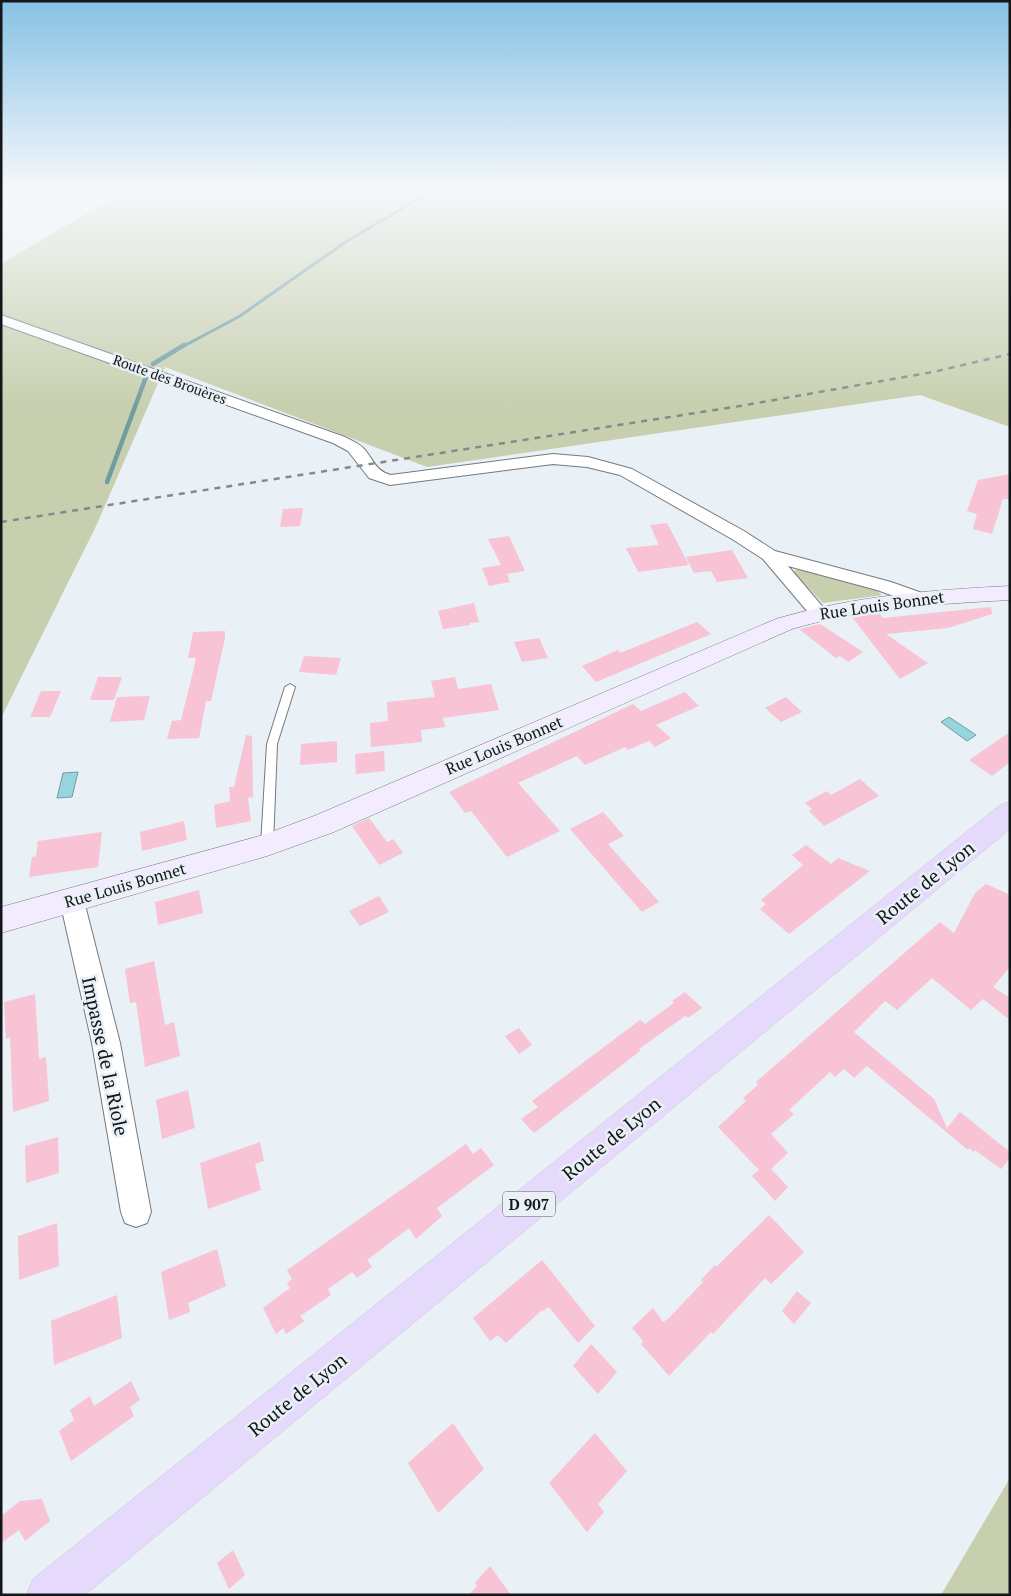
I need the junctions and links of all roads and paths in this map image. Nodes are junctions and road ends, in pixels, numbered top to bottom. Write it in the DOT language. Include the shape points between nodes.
graph roads {
  1 [pos="1,318"];
  2 [pos="769,555"];
  3 [pos="1010,593"];
  4 [pos="915,598"];
  5 [pos="819,613"];
  6 [pos="290,686"];
  7 [pos="1010,813"];
  8 [pos="267,845"];
  9 [pos="72,901"];
  10 [pos="1,920"];
  11 [pos="136,1212"];
  12 [pos="49,1595"];
  1 -- 2 [label="street, Route des Brouères" via="340,440 356,449 370,473 377,477 390,480 538,460 572,460 626,472 738,534"];
  2 -- 4 [label="street" via="884,586"];
  2 -- 5 [label="street"];
  3 -- 4 [label="street, Rue Louis Bonnet"];
  4 -- 5 [label="street, Rue Louis Bonnet"];
  5 -- 8 [label="street, Rue Louis Bonnet" via="784,624 324,824"];
  6 -- 8 [label="lane" via="272,744"];
  7 -- 12 [label="main road, Route de Lyon / D 907"];
  8 -- 9 [label="street, Rue Louis Bonnet"];
  9 -- 10 [label="street, Rue Louis Bonnet"];
  9 -- 11 [label="street, Impasse de la Riole" via="106,1043"];
}
